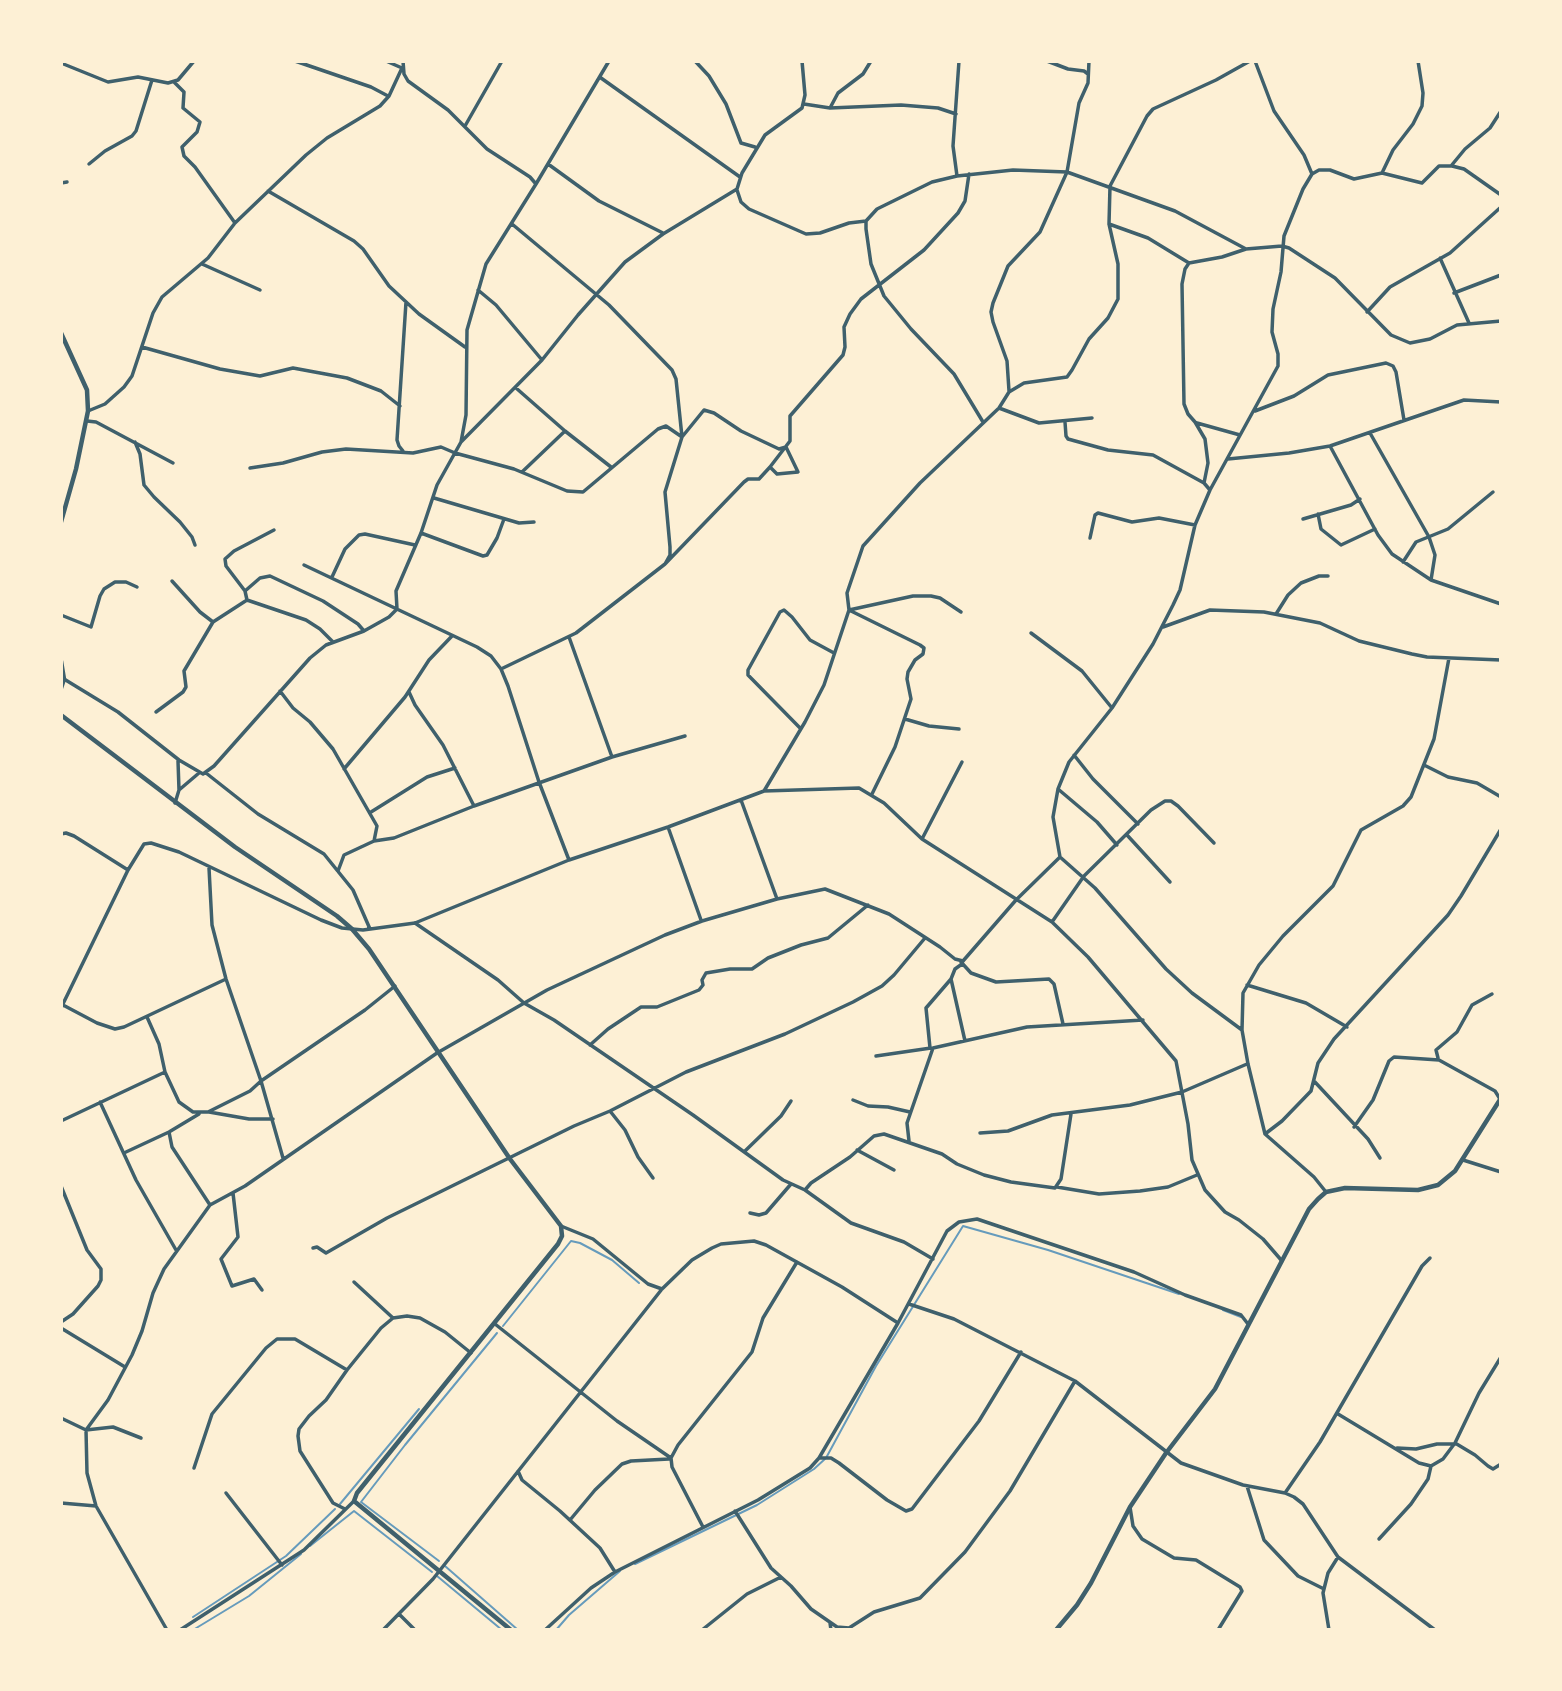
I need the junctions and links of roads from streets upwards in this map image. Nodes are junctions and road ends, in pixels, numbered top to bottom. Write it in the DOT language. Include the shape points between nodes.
graph roads {
  1 [pos="194,61"];
  2 [pos="295,61"];
  3 [pos="386,61"];
  4 [pos="403,61"];
  5 [pos="502,61"];
  6 [pos="609,61"];
  7 [pos="695,61"];
  8 [pos="802,61"];
  9 [pos="871,61"];
  10 [pos="959,61"];
  11 [pos="1047,61"];
  12 [pos="1089,61"];
  13 [pos="1252,61"];
  14 [pos="1418,61"];
  15 [pos="61,62"];
  16 [pos="402,68"];
  17 [pos="1088,74"];
  18 [pos="601,78"];
  19 [pos="152,80"];
  20 [pos="174,82"];
  21 [pos="388,96"];
  22 [pos="804,104"];
  23 [pos="830,108"];
  24 [pos="1501,111"];
  25 [pos="956,114"];
  26 [pos="465,126"];
  27 [pos="756,148"];
  28 [pos="89,164"];
  29 [pos="548,164"];
  30 [pos="1451,166"];
  31 [pos="1067,172"];
  32 [pos="1382,173"];
  33 [pos="969,174"];
  34 [pos="1312,174"];
  35 [pos="957,176"];
  36 [pos="740,177"];
  37 [pos="67,182"];
  38 [pos="61,183"];
  39 [pos="536,184"];
  40 [pos="1110,186"];
  41 [pos="737,189"];
  42 [pos="268,191"];
  43 [pos="1501,195"];
  44 [pos="1501,207"];
  45 [pos="866,221"];
  46 [pos="235,223"];
  47 [pos="512,224"];
  48 [pos="1109,224"];
  49 [pos="663,234"];
  50 [pos="1282,246"];
  51 [pos="1246,249"];
  52 [pos="1440,258"];
  53 [pos="1189,263"];
  54 [pos="202,264"];
  55 [pos="1501,275"];
  56 [pos="880,286"];
  57 [pos="260,290"];
  58 [pos="478,290"];
  59 [pos="1454,293"];
  60 [pos="596,294"];
  61 [pos="406,302"];
  62 [pos="1367,312"];
  63 [pos="1501,321"];
  64 [pos="1469,323"];
  65 [pos="61,333"];
  66 [pos="142,347"];
  67 [pos="466,347"];
  68 [pos="542,360"];
  69 [pos="516,388"];
  70 [pos="1009,392"];
  71 [pos="1501,402"];
  72 [pos="400,406"];
  73 [pos="999,408"];
  74 [pos="88,411"];
  75 [pos="1253,412"];
  76 [pos="1092,418"];
  77 [pos="1404,420"];
  78 [pos="87,421"];
  79 [pos="983,422"];
  80 [pos="1065,422"];
  81 [pos="1195,422"];
  82 [pos="565,431"];
  83 [pos="1370,433"];
  84 [pos="1240,435"];
  85 [pos="682,437"];
  86 [pos="135,442"];
  87 [pos="461,442"];
  88 [pos="1330,446"];
  89 [pos="786,447"];
  90 [pos="405,453"];
  91 [pos="454,453"];
  92 [pos="1228,459"];
  93 [pos="173,463"];
  94 [pos="611,467"];
  95 [pos="770,467"];
  96 [pos="250,468"];
  97 [pos="522,472"];
  98 [pos="1203,483"];
  99 [pos="1210,490"];
  100 [pos="1493,492"];
  101 [pos="434,498"];
  102 [pos="1360,499"];
  103 [pos="1318,514"];
  104 [pos="504,519"];
  105 [pos="1303,519"];
  106 [pos="61,522"];
  107 [pos="534,522"];
  108 [pos="1195,525"];
  109 [pos="1375,529"];
  110 [pos="274,530"];
  111 [pos="421,533"];
  112 [pos="1429,537"];
  113 [pos="1090,538"];
  114 [pos="195,545"];
  115 [pos="415,545"];
  116 [pos="1403,562"];
  117 [pos="665,564"];
  118 [pos="304,565"];
  119 [pos="1328,576"];
  120 [pos="332,577"];
  121 [pos="1431,580"];
  122 [pos="172,581"];
  123 [pos="137,587"];
  124 [pos="245,591"];
  125 [pos="247,600"];
  126 [pos="1501,604"];
  127 [pos="397,609"];
  128 [pos="849,610"];
  129 [pos="961,612"];
  130 [pos="1276,614"];
  131 [pos="61,615"];
  132 [pos="213,622"];
  133 [pos="1162,627"];
  134 [pos="365,631"];
  135 [pos="1031,633"];
  136 [pos="452,636"];
  137 [pos="569,636"];
  138 [pos="333,642"];
  139 [pos="835,653"];
  140 [pos="1449,658"];
  141 [pos="1501,660"];
  142 [pos="61,661"];
  143 [pos="501,669"];
  144 [pos="64,679"];
  145 [pos="61,688"];
  146 [pos="280,691"];
  147 [pos="409,691"];
  148 [pos="1112,708"];
  149 [pos="156,712"];
  150 [pos="61,715"];
  151 [pos="905,719"];
  152 [pos="801,729"];
  153 [pos="959,729"];
  154 [pos="685,736"];
  155 [pos="1074,755"];
  156 [pos="612,757"];
  157 [pos="178,760"];
  158 [pos="962,762"];
  159 [pos="1424,765"];
  160 [pos="454,768"];
  161 [pos="344,769"];
  162 [pos="200,773"];
  163 [pos="206,773"];
  164 [pos="539,782"];
  165 [pos="1058,789"];
  166 [pos="179,790"];
  167 [pos="764,791"];
  168 [pos="872,794"];
  169 [pos="1501,797"];
  170 [pos="741,800"];
  171 [pos="175,803"];
  172 [pos="474,806"];
  173 [pos="371,812"];
  174 [pos="1138,824"];
  175 [pos="668,827"];
  176 [pos="1501,828"];
  177 [pos="61,834"];
  178 [pos="1128,835"];
  179 [pos="922,839"];
  180 [pos="374,841"];
  181 [pos="1213,843"];
  182 [pos="1117,845"];
  183 [pos="1060,857"];
  184 [pos="569,860"];
  185 [pos="209,868"];
  186 [pos="128,870"];
  187 [pos="338,871"];
  188 [pos="1084,876"];
  189 [pos="1170,882"];
  190 [pos="777,899"];
  191 [pos="1016,900"];
  192 [pos="868,905"];
  193 [pos="702,921"];
  194 [pos="1052,922"];
  195 [pos="415,923"];
  196 [pos="352,929"];
  197 [pos="370,929"];
  198 [pos="925,938"];
  199 [pos="962,963"];
  200 [pos="951,978"];
  201 [pos="226,979"];
  202 [pos="1247,985"];
  203 [pos="395,986"];
  204 [pos="1492,994"];
  205 [pos="524,1003"];
  206 [pos="62,1006"];
  207 [pos="147,1017"];
  208 [pos="1143,1020"];
  209 [pos="1063,1024"];
  210 [pos="1347,1027"];
  211 [pos="1242,1030"];
  212 [pos="965,1041"];
  213 [pos="590,1045"];
  214 [pos="932,1048"];
  215 [pos="437,1053"];
  216 [pos="876,1056"];
  217 [pos="1439,1060"];
  218 [pos="1248,1064"];
  219 [pos="165,1072"];
  220 [pos="261,1081"];
  221 [pos="1314,1081"];
  222 [pos="655,1089"];
  223 [pos="1182,1092"];
  224 [pos="1501,1098"];
  225 [pos="853,1100"];
  226 [pos="791,1101"];
  227 [pos="100,1102"];
  228 [pos="610,1111"];
  229 [pos="208,1112"];
  230 [pos="910,1112"];
  231 [pos="201,1113"];
  232 [pos="1070,1114"];
  233 [pos="273,1119"];
  234 [pos="61,1121"];
  235 [pos="1354,1127"];
  236 [pos="169,1132"];
  237 [pos="980,1133"];
  238 [pos="1265,1135"];
  239 [pos="909,1142"];
  240 [pos="858,1150"];
  241 [pos="745,1151"];
  242 [pos="125,1152"];
  243 [pos="283,1158"];
  244 [pos="1380,1158"];
  245 [pos="510,1159"];
  246 [pos="1462,1159"];
  247 [pos="894,1170"];
  248 [pos="1501,1172"];
  249 [pos="1197,1175"];
  250 [pos="653,1178"];
  251 [pos="791,1184"];
  252 [pos="61,1186"];
  253 [pos="1057,1187"];
  254 [pos="805,1189"];
  255 [pos="1326,1192"];
  256 [pos="233,1193"];
  257 [pos="210,1205"];
  258 [pos="750,1213"];
  259 [pos="561,1226"];
  260 [pos="313,1248"];
  261 [pos="176,1250"];
  262 [pos="1430,1258"];
  263 [pos="933,1259"];
  264 [pos="1282,1261"];
  265 [pos="797,1262"];
  266 [pos="354,1282"];
  267 [pos="662,1289"];
  268 [pos="262,1290"];
  269 [pos="909,1304"];
  270 [pos="393,1318"];
  271 [pos="61,1322"];
  272 [pos="898,1322"];
  273 [pos="495,1324"];
  274 [pos="1249,1326"];
  275 [pos="61,1328"];
  276 [pos="1021,1352"];
  277 [pos="471,1353"];
  278 [pos="1501,1357"];
  279 [pos="125,1367"];
  280 [pos="346,1370"];
  281 [pos="1075,1381"];
  282 [pos="581,1392"];
  283 [pos="1337,1413"];
  284 [pos="61,1418"];
  285 [pos="86,1430"];
  286 [pos="141,1438"];
  287 [pos="1454,1444"];
  288 [pos="1393,1447"];
  289 [pos="1166,1453"];
  290 [pos="671,1458"];
  291 [pos="819,1458"];
  292 [pos="1501,1464"];
  293 [pos="1431,1466"];
  294 [pos="194,1468"];
  295 [pos="518,1470"];
  296 [pos="1247,1486"];
  297 [pos="226,1493"];
  298 [pos="1285,1493"];
  299 [pos="354,1501"];
  300 [pos="61,1503"];
  301 [pos="96,1506"];
  302 [pos="1130,1507"];
  303 [pos="345,1509"];
  304 [pos="735,1510"];
  305 [pos="570,1520"];
  306 [pos="703,1527"];
  307 [pos="1379,1539"];
  308 [pos="1338,1557"];
  309 [pos="282,1565"];
  310 [pos="439,1570"];
  311 [pos="615,1572"];
  312 [pos="781,1577"];
  313 [pos="1324,1589"];
  314 [pos="400,1614"];
  315 [pos="716,1619"];
  316 [pos="830,1623"];
  317 [pos="1060,1628"];
  318 [pos="1219,1628"];
  319 [pos="167,1630"];
  320 [pos="180,1630"];
  321 [pos="383,1630"];
  322 [pos="415,1630"];
  323 [pos="511,1630"];
  324 [pos="545,1630"];
  325 [pos="702,1630"];
  326 [pos="712,1630"];
  327 [pos="831,1630"];
  328 [pos="1329,1630"];
  329 [pos="1435,1630"];
  1 -- 20 [label="street"];
  2 -- 21 [label="street"];
  3 -- 16 [label="street"];
  4 -- 16 [label="street"];
  5 -- 26 [label="street"];
  6 -- 18 [label="street"];
  7 -- 27 [label="street" via="726,104 741,143"];
  8 -- 22 [label="street"];
  9 -- 23 [label="street" via="863,74 838,93"];
  10 -- 25 [label="street"];
  11 -- 17 [label="street"];
  12 -- 17 [label="street"];
  13 -- 34 [label="street" via="1274,111"];
  13 -- 40 [label="street" via="1153,109"];
  14 -- 32 [label="street" via="1422,106"];
  15 -- 19 [label="street" via="108,82 131,77"];
  16 -- 21 [label="street"];
  16 -- 26 [label="street" via="408,81"];
  17 -- 31 [label="street"];
  18 -- 29 [label="street"];
  18 -- 36 [label="street"];
  19 -- 20 [label="street"];
  19 -- 28 [label="street" via="136,131"];
  20 -- 46 [label="street" via="184,92 183,108 200,122 182,151"];
  21 -- 42 [label="street" via="365,117 327,138"];
  22 -- 23 [label="street"];
  22 -- 27 [label="street" via="765,135"];
  23 -- 25 [label="street" via="901,105"];
  24 -- 30 [label="street"];
  25 -- 35 [label="street" via="953,146"];
  26 -- 39 [label="street" via="487,149"];
  27 -- 36 [label="street"];
  29 -- 39 [label="street"];
  29 -- 49 [label="street" via="599,201"];
  30 -- 32 [label="street" via="1439,166 1418,183"];
  30 -- 43 [label="street" via="1464,169"];
  31 -- 33 [label="street"];
  31 -- 40 [label="street"];
  31 -- 70 [label="street" via="1040,232 1009,266 993,303 993,322 1010,376"];
  32 -- 34 [label="street" via="1359,179 1330,170"];
  33 -- 35 [label="street"];
  33 -- 56 [label="street" via="958,213"];
  34 -- 50 [label="street"];
  35 -- 45 [label="street" via="888,202"];
  36 -- 41 [label="street"];
  37 -- 38 [label="street"];
  39 -- 47 [label="street"];
  40 -- 48 [label="street"];
  40 -- 51 [label="street" via="1175,211"];
  41 -- 45 [label="street" via="749,209 806,234"];
  41 -- 49 [label="street"];
  42 -- 46 [label="street"];
  42 -- 61 [label="street" via="363,249"];
  44 -- 52 [label="street"];
  45 -- 56 [label="street" via="869,254"];
  46 -- 54 [label="street"];
  47 -- 58 [label="street" via="486,264"];
  47 -- 60 [label="street"];
  48 -- 53 [label="street" via="1148,238"];
  48 -- 70 [label="street" via="1120,285 1111,315 1089,339 1067,377 1024,383"];
  49 -- 60 [label="street" via="625,262"];
  50 -- 51 [label="street"];
  50 -- 62 [label="street" via="1335,278"];
  50 -- 75 [label="street" via="1271,321 1279,361"];
  51 -- 53 [label="street"];
  52 -- 59 [label="street"];
  52 -- 62 [label="street" via="1390,287"];
  53 -- 81 [label="street" via="1182,284 1182,352 1184,404"];
  54 -- 57 [label="street"];
  54 -- 66 [label="street" via="162,297"];
  55 -- 59 [label="street"];
  56 -- 79 [label="street" via="954,374"];
  56 -- 89 [label="street" via="850,314 844,327 843,355 790,416 792,433"];
  58 -- 67 [label="street"];
  58 -- 68 [label="street"];
  59 -- 64 [label="street"];
  60 -- 68 [label="street"];
  60 -- 85 [label="street" via="672,370"];
  61 -- 67 [label="street"];
  61 -- 72 [label="street"];
  62 -- 64 [label="street" via="1391,335 1410,343"];
  63 -- 64 [label="street"];
  65 -- 74 [label="street" via="87,390"];
  66 -- 72 [label="street" via="260,376 293,368 347,378 381,391"];
  66 -- 74 [label="street" via="124,387 106,404"];
  67 -- 87 [label="street" via="466,415"];
  68 -- 69 [label="street"];
  69 -- 82 [label="street"];
  69 -- 87 [label="street"];
  70 -- 73 [label="street"];
  71 -- 77 [label="street" via="1464,400"];
  72 -- 90 [label="street" via="397,440"];
  73 -- 79 [label="street"];
  73 -- 80 [label="street" via="1040,423"];
  74 -- 78 [label="street"];
  75 -- 77 [label="street" via="1294,396 1328,375 1386,363 1396,372"];
  75 -- 84 [label="street"];
  76 -- 80 [label="street"];
  77 -- 83 [label="street"];
  78 -- 86 [label="street"];
  78 -- 106 [label="street"];
  79 -- 128 [label="street" via="863,547 848,593"];
  80 -- 98 [label="street" via="1069,439 1108,450 1153,455"];
  81 -- 84 [label="street"];
  81 -- 98 [label="street" via="1208,449"];
  82 -- 94 [label="street"];
  82 -- 97 [label="street"];
  83 -- 88 [label="street"];
  83 -- 112 [label="street"];
  84 -- 92 [label="street"];
  85 -- 89 [label="street" via="704,410 779,449"];
  85 -- 94 [label="street" via="663,427"];
  85 -- 117 [label="street" via="665,492 670,555"];
  86 -- 93 [label="street"];
  86 -- 114 [label="street" via="144,485"];
  87 -- 91 [label="street"];
  88 -- 92 [label="street"];
  88 -- 102 [label="street"];
  89 -- 95 [label="street"];
  89 -- 95 [label="street" via="798,472 778,474"];
  90 -- 91 [label="street" via="441,447"];
  90 -- 96 [label="street" via="346,449"];
  91 -- 97 [label="street"];
  91 -- 101 [label="street"];
  92 -- 99 [label="street"];
  94 -- 97 [label="street" via="583,492 567,491"];
  95 -- 117 [label="street" via="759,479 748,479 733,492"];
  98 -- 99 [label="street"];
  99 -- 108 [label="street"];
  100 -- 112 [label="street" via="1448,529"];
  101 -- 104 [label="street"];
  101 -- 111 [label="street"];
  102 -- 103 [label="street"];
  102 -- 109 [label="street"];
  103 -- 105 [label="street"];
  103 -- 109 [label="street" via="1321,528 1341,545"];
  104 -- 107 [label="street"];
  104 -- 111 [label="street" via="483,556"];
  108 -- 113 [label="street" via="1159,518 1132,522 1098,513"];
  108 -- 133 [label="street" via="1180,590"];
  109 -- 116 [label="street" via="1385,548"];
  110 -- 124 [label="street" via="225,559"];
  111 -- 115 [label="street"];
  112 -- 116 [label="street" via="1412,546"];
  112 -- 121 [label="street" via="1435,555"];
  115 -- 120 [label="street" via="359,535 345,549"];
  115 -- 127 [label="street" via="396,591"];
  116 -- 121 [label="street"];
  117 -- 137 [label="street"];
  118 -- 120 [label="street"];
  119 -- 130 [label="street" via="1301,583"];
  120 -- 127 [label="street"];
  121 -- 126 [label="street"];
  122 -- 132 [label="street"];
  123 -- 131 [label="street" via="126,582 109,585 100,596 90,627"];
  124 -- 125 [label="street"];
  124 -- 134 [label="street" via="260,578 275,578 329,605"];
  125 -- 132 [label="street"];
  125 -- 138 [label="street" via="306,620"];
  127 -- 134 [label="street"];
  127 -- 136 [label="street"];
  128 -- 129 [label="street" via="931,596"];
  128 -- 139 [label="street"];
  128 -- 151 [label="street" via="923,649 908,674 911,697"];
  130 -- 133 [label="street" via="1210,610"];
  130 -- 140 [label="street" via="1320,623 1359,641 1394,650"];
  132 -- 149 [label="street" via="185,668 184,692"];
  133 -- 148 [label="street"];
  134 -- 138 [label="street"];
  135 -- 148 [label="street" via="1082,670"];
  136 -- 143 [label="street" via="491,656"];
  136 -- 147 [label="street"];
  137 -- 143 [label="street"];
  137 -- 156 [label="street"];
  138 -- 146 [label="street" via="310,658"];
  139 -- 152 [label="street"];
  139 -- 152 [label="street" via="810,640 784,610 748,670"];
  140 -- 141 [label="street"];
  140 -- 159 [label="street" via="1434,738"];
  142 -- 144 [label="street"];
  143 -- 164 [label="street"];
  144 -- 145 [label="street"];
  144 -- 157 [label="street" via="118,712"];
  146 -- 161 [label="street" via="328,743"];
  146 -- 163 [label="street"];
  147 -- 160 [label="street"];
  147 -- 161 [label="street"];
  148 -- 155 [label="street"];
  150 -- 171 [label="street"];
  151 -- 153 [label="street"];
  151 -- 168 [label="street"];
  152 -- 167 [label="street"];
  154 -- 156 [label="street"];
  155 -- 165 [label="street"];
  155 -- 174 [label="street"];
  156 -- 164 [label="street"];
  157 -- 162 [label="street"];
  157 -- 166 [label="street"];
  158 -- 179 [label="street"];
  159 -- 169 [label="street" via="1448,777 1477,783"];
  159 -- 202 [label="street" via="1407,802 1361,830 1333,886 1296,921"];
  160 -- 172 [label="street"];
  160 -- 173 [label="street" via="427,777"];
  161 -- 173 [label="street"];
  162 -- 163 [label="street"];
  162 -- 166 [label="street"];
  163 -- 187 [label="street" via="258,814 324,854"];
  164 -- 172 [label="street"];
  164 -- 184 [label="street"];
  165 -- 182 [label="street"];
  165 -- 183 [label="street" via="1053,817"];
  166 -- 171 [label="street"];
  167 -- 168 [label="street" via="853,788"];
  167 -- 170 [label="street"];
  168 -- 179 [label="street"];
  170 -- 175 [label="street"];
  170 -- 190 [label="street"];
  171 -- 196 [label="street"];
  172 -- 180 [label="street" via="394,838"];
  173 -- 180 [label="street" via="377,826"];
  174 -- 178 [label="street"];
  174 -- 181 [label="street" via="1158,805 1171,801"];
  175 -- 184 [label="street"];
  175 -- 193 [label="street"];
  176 -- 210 [label="street" via="1448,915"];
  177 -- 186 [label="street" via="74,836"];
  178 -- 182 [label="street"];
  178 -- 189 [label="street"];
  179 -- 191 [label="street"];
  180 -- 187 [label="street" via="344,855"];
  182 -- 188 [label="street"];
  183 -- 188 [label="street"];
  183 -- 191 [label="street"];
  184 -- 195 [label="street"];
  185 -- 186 [label="street" via="151,843 141,846"];
  185 -- 196 [label="street" via="321,920"];
  185 -- 201 [label="street" via="212,925"];
  186 -- 206 [label="street"];
  187 -- 197 [label="street" via="353,890"];
  188 -- 194 [label="street"];
  188 -- 211 [label="street" via="1166,969"];
  190 -- 192 [label="street" via="825,889"];
  190 -- 193 [label="street"];
  191 -- 194 [label="street"];
  191 -- 199 [label="street"];
  192 -- 198 [label="street"];
  192 -- 213 [label="street" via="828,939 800,945 751,969 706,973 699,989 657,1007 641,1007"];
  193 -- 205 [label="street"];
  194 -- 208 [label="street"];
  195 -- 197 [label="street"];
  195 -- 205 [label="street"];
  196 -- 197 [label="street"];
  196 -- 203 [label="street"];
  198 -- 199 [label="street"];
  198 -- 222 [label="street" via="894,975 869,994"];
  199 -- 200 [label="street"];
  199 -- 209 [label="street" via="971,973 996,982 1049,979"];
  200 -- 212 [label="street"];
  200 -- 214 [label="street" via="926,1007"];
  201 -- 207 [label="street"];
  201 -- 220 [label="street"];
  202 -- 210 [label="street" via="1306,1003"];
  202 -- 211 [label="street"];
  203 -- 215 [label="street"];
  203 -- 220 [label="street"];
  204 -- 217 [label="street" via="1472,1005 1457,1032 1440,1044 1435,1053"];
  205 -- 213 [label="street"];
  205 -- 215 [label="street"];
  206 -- 207 [label="street" via="115,1029"];
  207 -- 219 [label="street"];
  208 -- 209 [label="street"];
  208 -- 223 [label="street" via="1176,1061"];
  209 -- 212 [label="street"];
  210 -- 221 [label="street" via="1324,1052"];
  211 -- 218 [label="street"];
  212 -- 214 [label="street"];
  213 -- 222 [label="street"];
  214 -- 216 [label="street"];
  214 -- 230 [label="street"];
  215 -- 243 [label="street"];
  215 -- 245 [label="street"];
  217 -- 224 [label="street"];
  217 -- 235 [label="street" via="1391,1059 1376,1095"];
  218 -- 223 [label="street"];
  218 -- 238 [label="street"];
  219 -- 227 [label="street"];
  219 -- 231 [label="street" via="183,1107"];
  220 -- 229 [label="street"];
  220 -- 233 [label="street"];
  221 -- 235 [label="street"];
  221 -- 238 [label="street" via="1311,1090"];
  222 -- 228 [label="street"];
  222 -- 241 [label="street"];
  223 -- 232 [label="street"];
  223 -- 249 [label="street"];
  224 -- 246 [label="street"];
  225 -- 230 [label="street"];
  226 -- 241 [label="street"];
  227 -- 234 [label="street"];
  227 -- 242 [label="street"];
  228 -- 245 [label="street"];
  228 -- 250 [label="street"];
  229 -- 231 [label="street"];
  229 -- 233 [label="street"];
  230 -- 239 [label="street"];
  231 -- 236 [label="street"];
  232 -- 237 [label="street" via="1052,1115 1009,1131"];
  232 -- 253 [label="street"];
  233 -- 243 [label="street"];
  235 -- 244 [label="street"];
  236 -- 242 [label="street"];
  236 -- 257 [label="street" via="172,1147"];
  238 -- 255 [label="street"];
  239 -- 240 [label="street" via="879,1134"];
  239 -- 253 [label="street" via="996,1178"];
  240 -- 247 [label="street"];
  240 -- 254 [label="street"];
  241 -- 251 [label="street"];
  242 -- 261 [label="street"];
  243 -- 256 [label="street"];
  245 -- 259 [label="street"];
  245 -- 260 [label="street" via="387,1218 327,1253"];
  246 -- 248 [label="street"];
  246 -- 255 [label="street" via="1448,1178 1429,1188"];
  249 -- 253 [label="street" via="1168,1187 1140,1191 1099,1194"];
  249 -- 264 [label="street" via="1225,1212 1263,1239"];
  251 -- 254 [label="street"];
  251 -- 258 [label="street" via="766,1213"];
  252 -- 271 [label="street" via="87,1250 102,1269 98,1286"];
  254 -- 263 [label="street" via="851,1223 904,1242"];
  255 -- 264 [label="street" via="1309,1209"];
  256 -- 257 [label="street"];
  256 -- 268 [label="street" via="238,1237 221,1259 232,1286 254,1279"];
  257 -- 261 [label="street"];
  259 -- 267 [label="street" via="593,1239 648,1284"];
  259 -- 273 [label="street" via="558,1244"];
  261 -- 279 [label="street" via="153,1293"];
  262 -- 283 [label="street"];
  263 -- 269 [label="street"];
  263 -- 274 [label="street" via="953,1225 976,1219 1135,1272 1241,1315"];
  264 -- 274 [label="street"];
  265 -- 267 [label="street" via="754,1241 721,1244 692,1260"];
  265 -- 272 [label="street"];
  265 -- 290 [label="street" via="764,1318 753,1350"];
  266 -- 270 [label="street"];
  267 -- 282 [label="street"];
  269 -- 272 [label="street"];
  269 -- 276 [label="street" via="954,1319"];
  270 -- 277 [label="street" via="420,1318"];
  270 -- 280 [label="street"];
  272 -- 291 [label="street"];
  273 -- 277 [label="street"];
  273 -- 282 [label="street"];
  274 -- 289 [label="street" via="1215,1389"];
  275 -- 279 [label="street"];
  276 -- 281 [label="street"];
  276 -- 291 [label="street" via="979,1421 912,1509 906,1511 887,1500 839,1462"];
  277 -- 299 [label="street"];
  278 -- 287 [label="street"];
  279 -- 285 [label="street"];
  280 -- 294 [label="street" via="295,1339 277,1339 212,1414"];
  280 -- 303 [label="street" via="298,1436 300,1451 333,1503"];
  281 -- 289 [label="street"];
  281 -- 316 [label="street" via="991,1518 926,1593 864,1617 849,1628"];
  282 -- 290 [label="street"];
  282 -- 295 [label="street"];
  283 -- 288 [label="street"];
  283 -- 298 [label="street"];
  284 -- 285 [label="street"];
  285 -- 286 [label="street" via="113,1427"];
  285 -- 301 [label="street" via="87,1473"];
  287 -- 288 [label="street"];
  287 -- 292 [label="street" via="1493,1469"];
  287 -- 293 [label="street"];
  288 -- 293 [label="street"];
  289 -- 296 [label="street" via="1181,1463"];
  289 -- 302 [label="street"];
  290 -- 305 [label="street" via="622,1464"];
  290 -- 306 [label="street"];
  291 -- 304 [label="street" via="794,1479"];
  293 -- 307 [label="street" via="1411,1504"];
  295 -- 305 [label="street" via="522,1480"];
  295 -- 310 [label="street"];
  296 -- 298 [label="street"];
  296 -- 313 [label="street" via="1264,1540 1298,1576"];
  297 -- 309 [label="street"];
  298 -- 308 [label="street" via="1303,1504"];
  299 -- 303 [label="street"];
  299 -- 310 [label="street"];
  300 -- 301 [label="street"];
  301 -- 319 [label="street"];
  302 -- 317 [label="street" via="1091,1583"];
  302 -- 318 [label="street" via="1133,1527 1142,1539 1174,1558 1196,1560 1241,1587"];
  303 -- 309 [label="street"];
  304 -- 306 [label="street"];
  304 -- 312 [label="street" via="766,1563"];
  305 -- 311 [label="street" via="600,1548"];
  306 -- 311 [label="street"];
  308 -- 313 [label="street"];
  308 -- 329 [label="street"];
  309 -- 320 [label="street"];
  310 -- 314 [label="street"];
  310 -- 323 [label="street"];
  311 -- 324 [label="street"];
  312 -- 315 [label="street" via="747,1594"];
  312 -- 316 [label="street"];
  313 -- 328 [label="street"];
  314 -- 321 [label="street"];
  314 -- 322 [label="street"];
  315 -- 325 [label="street"];
  315 -- 326 [label="street"];
  316 -- 327 [label="street"];
}
